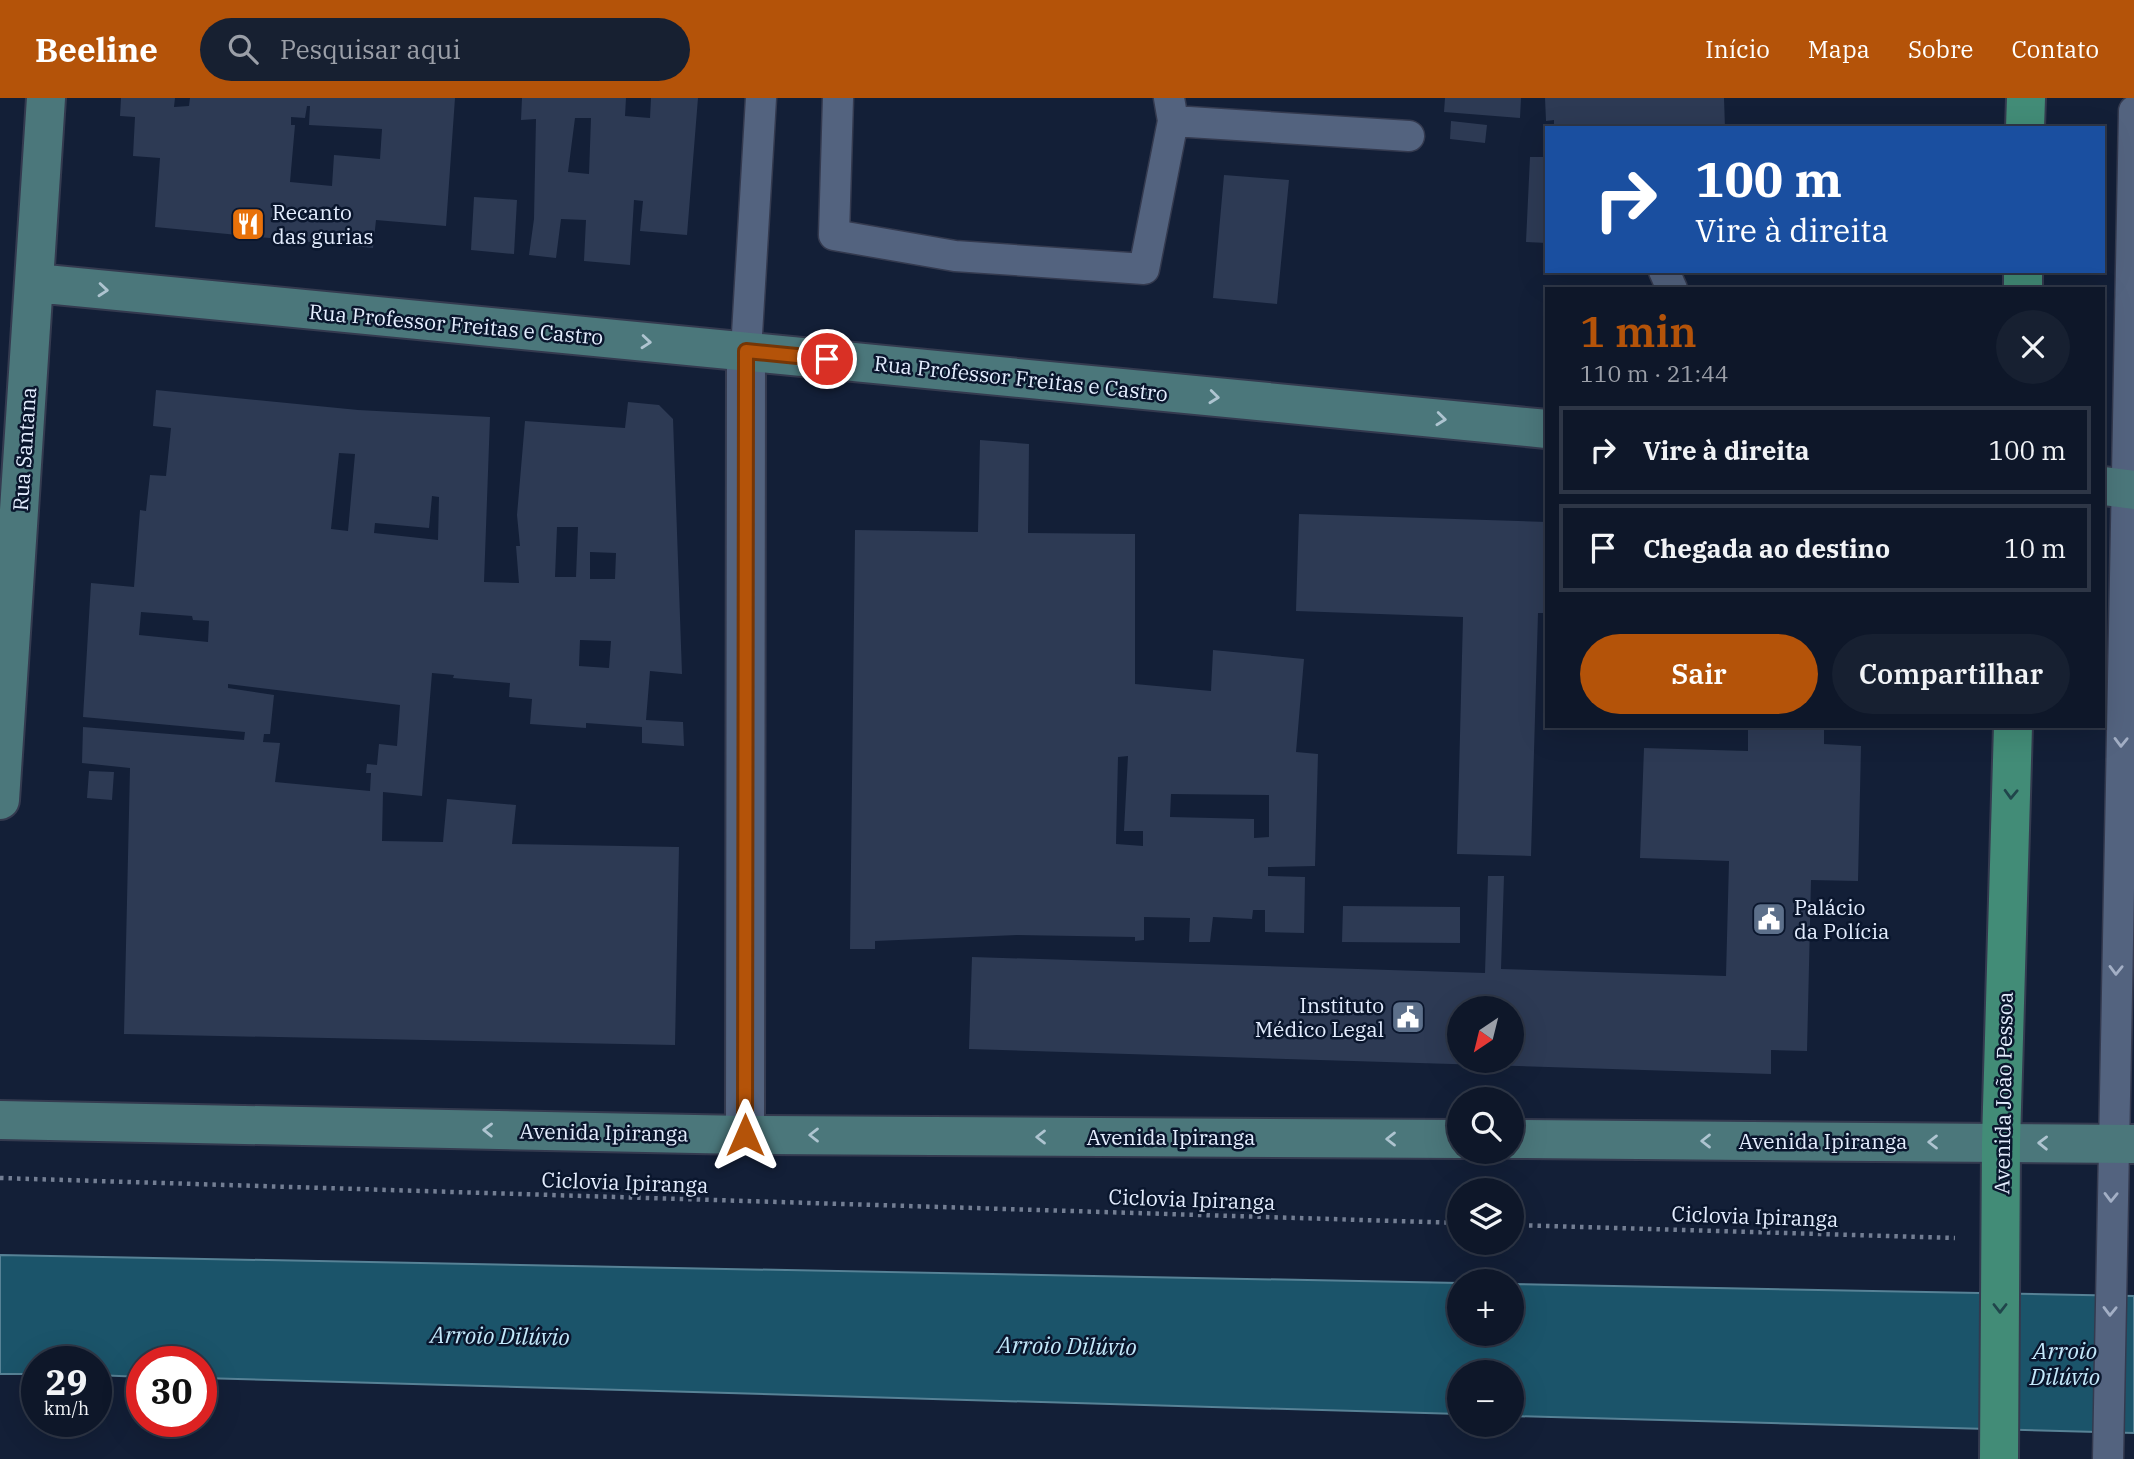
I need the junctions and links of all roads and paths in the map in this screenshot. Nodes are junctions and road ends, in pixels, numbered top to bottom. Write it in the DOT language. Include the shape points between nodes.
graph roads {
  1 [pos="46,98"];
  2 [pos="761,98"];
  3 [pos="838,98"];
  4 [pos="2026,98"];
  5 [pos="1171,109"];
  6 [pos="2134,111"];
  7 [pos="2025,126"];
  8 [pos="1409,136"];
  9 [pos="35,284"];
  10 [pos="746,351"];
  11 [pos="1540,423"];
  12 [pos="2122,488"];
  13 [pos="2014,728"];
  14 [pos="0,800"];
  15 [pos="0,1120"];
  16 [pos="745,1135"];
  17 [pos="1447,1139"];
  18 [pos="1524,1139"];
  19 [pos="2001,1142"];
  20 [pos="2123,1144"];
  21 [pos="0,1178"];
  22 [pos="1447,1223"];
  23 [pos="1524,1224"];
  24 [pos="1956,1238"];
  25 [pos="1999,1459"];
  26 [pos="2108,1459"];
  1 -- 9 [label="street, Rua Santana"];
  2 -- 10 [label="lane"];
  3 -- 5 [label="lane" via="834,235 955,256 1144,269"];
  4 -- 7 [label="main road"];
  5 -- 8 [label="lane"];
  6 -- 12 [label="lane"];
  9 -- 10 [label="street, Rua Professor Freitas e Castro, one-way"];
  9 -- 14 [label="street, Rua Santana"];
  10 -- 11 [label="street, Rua Professor Freitas e Castro, one-way"];
  10 -- 16 [label="street"];
  12 -- 20 [label="lane, one-way"];
  13 -- 19 [label="main road, Avenida João Pessoa, one-way"];
  16 -- 15 [label="street, Avenida Ipiranga, one-way"];
  17 -- 16 [label="street, Avenida Ipiranga, one-way"];
  19 -- 18 [label="street, Avenida Ipiranga, one-way"];
  20 -- 19 [label="street, Avenida Ipiranga, one-way"];
  19 -- 25 [label="main road, Avenida João Pessoa, one-way"];
  20 -- 26 [label="lane, one-way" via="2110,1242"];
  21 -- 22 [label="path, Ciclovia Ipiranga"];
  23 -- 24 [label="path, Ciclovia Ipiranga"];
}
